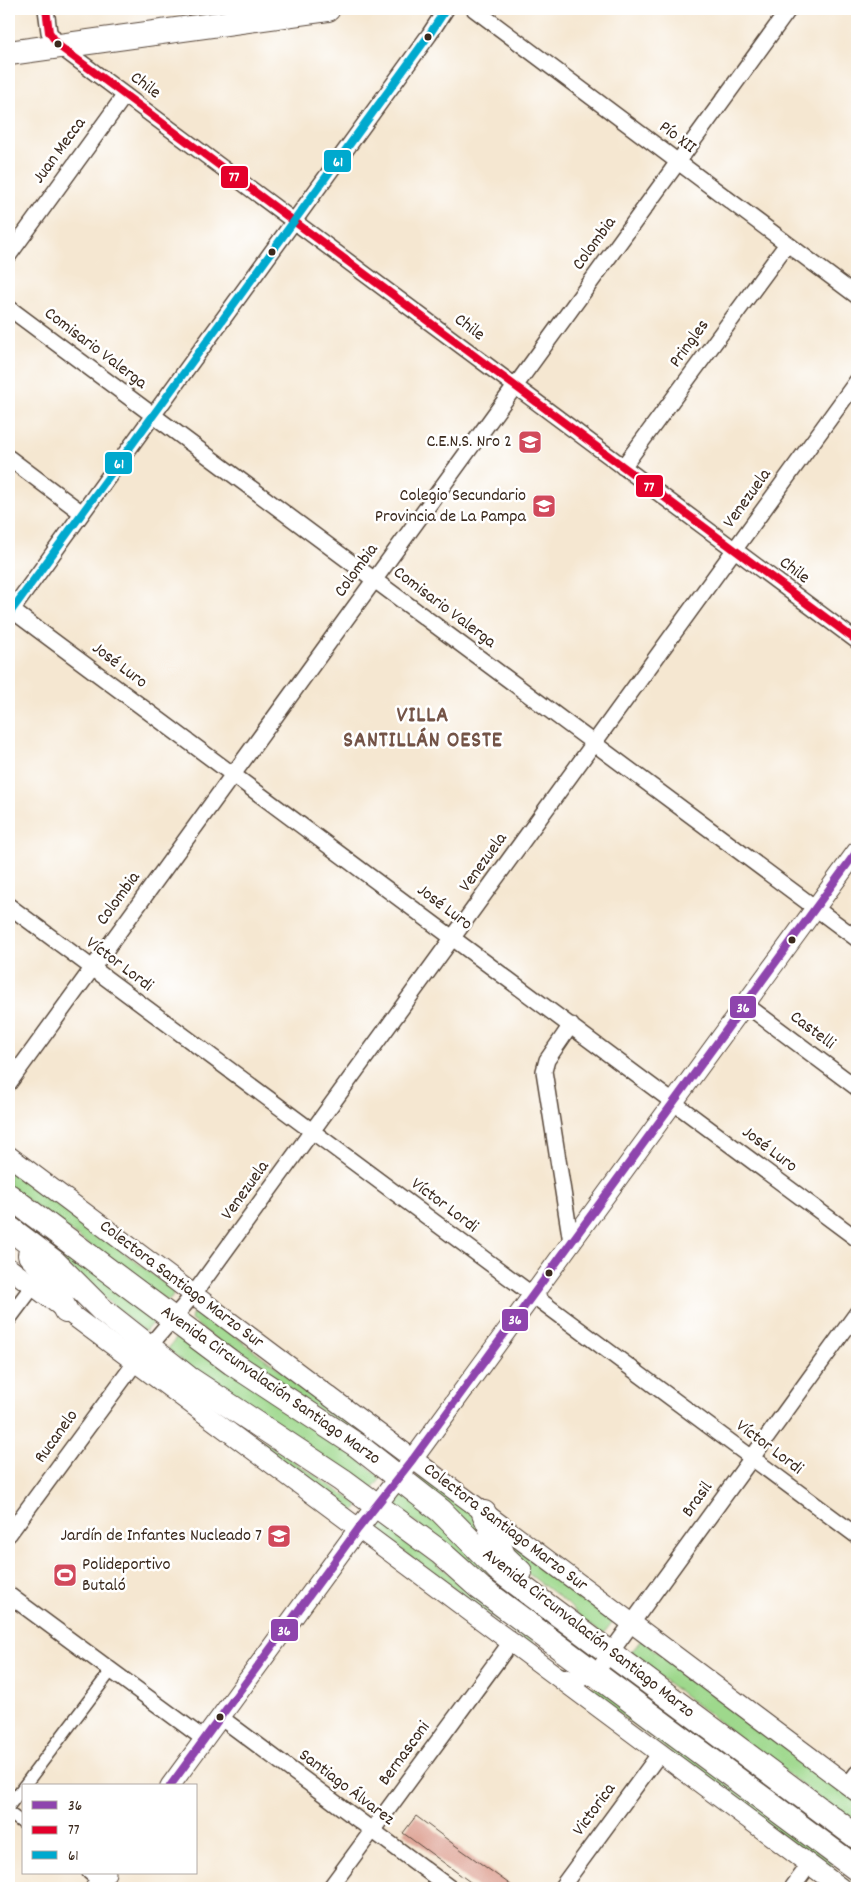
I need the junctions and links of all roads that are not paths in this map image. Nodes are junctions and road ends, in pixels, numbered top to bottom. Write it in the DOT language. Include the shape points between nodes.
graph roads {
  1 [pos="214,9"];
  2 [pos="319,9"];
  3 [pos="446,9"];
  4 [pos="474,9"];
  5 [pos="789,9"];
  6 [pos="51,29"];
  7 [pos="9,37"];
  8 [pos="9,53"];
  9 [pos="124,95"];
  10 [pos="678,162"];
  11 [pos="294,221"];
  12 [pos="787,244"];
  13 [pos="9,255"];
  14 [pos="857,296"];
  15 [pos="9,308"];
  16 [pos="857,381"];
  17 [pos="515,386"];
  18 [pos="153,415"];
  19 [pos="9,458"];
  20 [pos="623,467"];
  21 [pos="82,513"];
  22 [pos="735,550"];
  23 [pos="374,580"];
  24 [pos="10,610"];
  25 [pos="857,641"];
  26 [pos="594,743"];
  27 [pos="233,774"];
  28 [pos="857,851"];
  29 [pos="9,906"];
  30 [pos="816,908"];
  31 [pos="453,938"];
  32 [pos="857,939"];
  33 [pos="92,968"];
  34 [pos="745,1004"];
  35 [pos="570,1025"];
  36 [pos="9,1083"];
  37 [pos="857,1088"];
  38 [pos="674,1102"];
  39 [pos="312,1131"];
  40 [pos="9,1156"];
  41 [pos="9,1196"];
  42 [pos="9,1228"];
  43 [pos="9,1239"];
  44 [pos="857,1239"];
  45 [pos="571,1242"];
  46 [pos="9,1268"];
  47 [pos="33,1286"];
  48 [pos="193,1295"];
  49 [pos="532,1295"];
  50 [pos="66,1311"];
  51 [pos="857,1313"];
  52 [pos="9,1318"];
  53 [pos="173,1318"];
  54 [pos="142,1355"];
  55 [pos="752,1458"];
  56 [pos="413,1459"];
  57 [pos="398,1477"];
  58 [pos="376,1505"];
  59 [pos="484,1513"];
  60 [pos="358,1529"];
  61 [pos="9,1534"];
  62 [pos="857,1536"];
  63 [pos="9,1595"];
  64 [pos="632,1623"];
  65 [pos="590,1638"];
  66 [pos="510,1642"];
  67 [pos="610,1653"];
  68 [pos="111,1670"];
  69 [pos="553,1673"];
  70 [pos="595,1674"];
  71 [pos="220,1717"];
  72 [pos="204,1740"];
  73 [pos="660,1754"];
  74 [pos="26,1784"];
  75 [pos="171,1784"];
  76 [pos="854,1784"];
  77 [pos="22,1788"];
  78 [pos="11,1799"];
  79 [pos="9,1813"];
  80 [pos="22,1823"];
  81 [pos="372,1830"];
  82 [pos="857,1837"];
  83 [pos="809,1865"];
  84 [pos="857,1869"];
  85 [pos="330,1888"];
  86 [pos="450,1888"];
  87 [pos="561,1888"];
  88 [pos="792,1888"];
  89 [pos="841,1888"];
  1 -- 6 [label="main road"];
  2 -- 6 [label="main road"];
  3 -- 11 [label="street"];
  4 -- 10 [label="street, Pío XII"];
  5 -- 10 [label="street, Colombia"];
  6 -- 7 [label="main road"];
  6 -- 8 [label="main road"];
  6 -- 9 [label="street, Chile"];
  9 -- 11 [label="street, Chile"];
  9 -- 13 [label="street, Juan Mecca"];
  10 -- 12 [label="street, Pío XII"];
  10 -- 17 [label="street, Colombia"];
  11 -- 17 [label="street, Chile"];
  11 -- 18 [label="street"];
  12 -- 14 [label="street, Pío XII"];
  12 -- 20 [label="street, Pringles"];
  15 -- 18 [label="street, Comisario Valerga"];
  16 -- 22 [label="street, Venezuela"];
  17 -- 20 [label="street, Chile"];
  17 -- 23 [label="street, Colombia"];
  18 -- 21 [label="street"];
  18 -- 23 [label="street, Comisario Valerga"];
  19 -- 21 [label="street"];
  20 -- 22 [label="street, Chile"];
  21 -- 24 [label="street"];
  22 -- 25 [label="street, Chile"];
  22 -- 26 [label="street, Venezuela"];
  23 -- 26 [label="street, Comisario Valerga"];
  23 -- 27 [label="street, Colombia"];
  24 -- 27 [label="street, José Luro"];
  26 -- 30 [label="street, Comisario Valerga"];
  26 -- 31 [label="street, Venezuela"];
  27 -- 31 [label="street, José Luro"];
  27 -- 33 [label="street, Colombia"];
  28 -- 30 [label="street"];
  29 -- 33 [label="street, Víctor Lordi"];
  30 -- 32 [label="street, Comisario Valerga"];
  30 -- 34 [label="street"];
  31 -- 35 [label="street, José Luro"];
  31 -- 39 [label="street, Venezuela"];
  33 -- 36 [label="street, Colombia"];
  33 -- 39 [label="street, Víctor Lordi"];
  34 -- 37 [label="street, Castelli"];
  34 -- 38 [label="street"];
  35 -- 38 [label="street, José Luro"];
  35 -- 45 [label="street" via="547,1060 544,1071"];
  38 -- 44 [label="street, José Luro"];
  38 -- 45 [label="street"];
  39 -- 48 [label="street, Venezuela"];
  39 -- 49 [label="street, Víctor Lordi"];
  40 -- 48 [label="street, Colectora Santiago Marzo Sur"];
  41 -- 53 [label="main road, Avenida Circunvalación Santiago Marzo"];
  42 -- 54 [label="main road, Avenida Circunvalación Santiago Marzo" via="60,1267"];
  43 -- 50 [label="main road" via="42,1266"];
  45 -- 49 [label="street"];
  46 -- 47 [label="street"];
  47 -- 50 [label="street"];
  47 -- 52 [label="street"];
  48 -- 53 [label="street, Venezuela"];
  48 -- 56 [label="street, Colectora Santiago Marzo Sur"];
  49 -- 55 [label="street, Víctor Lordi"];
  49 -- 56 [label="street"];
  50 -- 54 [label="street"];
  51 -- 55 [label="street, Brasil"];
  53 -- 54 [label="street, Venezuela"];
  53 -- 57 [label="main road, Avenida Circunvalación Santiago Marzo" via="245,1373 341,1434"];
  54 -- 58 [label="main road, Avenida Circunvalación Santiago Marzo" via="196,1383 312,1458"];
  54 -- 60 [label="street"];
  54 -- 61 [label="street, Rucanelo"];
  55 -- 62 [label="street, Víctor Lordi"];
  55 -- 64 [label="street, Brasil"];
  56 -- 57 [label="street"];
  56 -- 59 [label="street, Colectora Santiago Marzo Sur"];
  57 -- 58 [label="street"];
  57 -- 65 [label="main road, Avenida Circunvalación Santiago Marzo" via="450,1518 487,1560"];
  58 -- 60 [label="street"];
  58 -- 70 [label="main road, Avenida Circunvalación Santiago Marzo"];
  59 -- 64 [label="street, Colectora Santiago Marzo Sur"];
  59 -- 65 [label="main road" via="508,1563 568,1610"];
  60 -- 66 [label="street"];
  60 -- 71 [label="street"];
  63 -- 68 [label="street"];
  64 -- 67 [label="street, Brasil"];
  64 -- 76 [label="street, Colectora Santiago Marzo Sur"];
  65 -- 67 [label="main road, Avenida Circunvalación Santiago Marzo"];
  66 -- 69 [label="street"];
  66 -- 81 [label="street, Bernasconi"];
  67 -- 70 [label="street, Brasil"];
  67 -- 82 [label="main road, Avenida Circunvalación Santiago Marzo"];
  68 -- 72 [label="street"];
  68 -- 74 [label="street"];
  69 -- 70 [label="street" via="578,1679"];
  69 -- 73 [label="street"];
  70 -- 84 [label="main road, Avenida Circunvalación Santiago Marzo"];
  71 -- 72 [label="street"];
  71 -- 81 [label="street, Santiago Álvarez"];
  72 -- 75 [label="street"];
  73 -- 83 [label="street"];
  73 -- 87 [label="street, Victorica"];
  77 -- 78 [label="street"];
  79 -- 80 [label="street"];
  81 -- 85 [label="street, Bernasconi"];
  81 -- 86 [label="street, Santiago Álvarez"];
  83 -- 88 [label="street"];
  83 -- 89 [label="street"];
}
